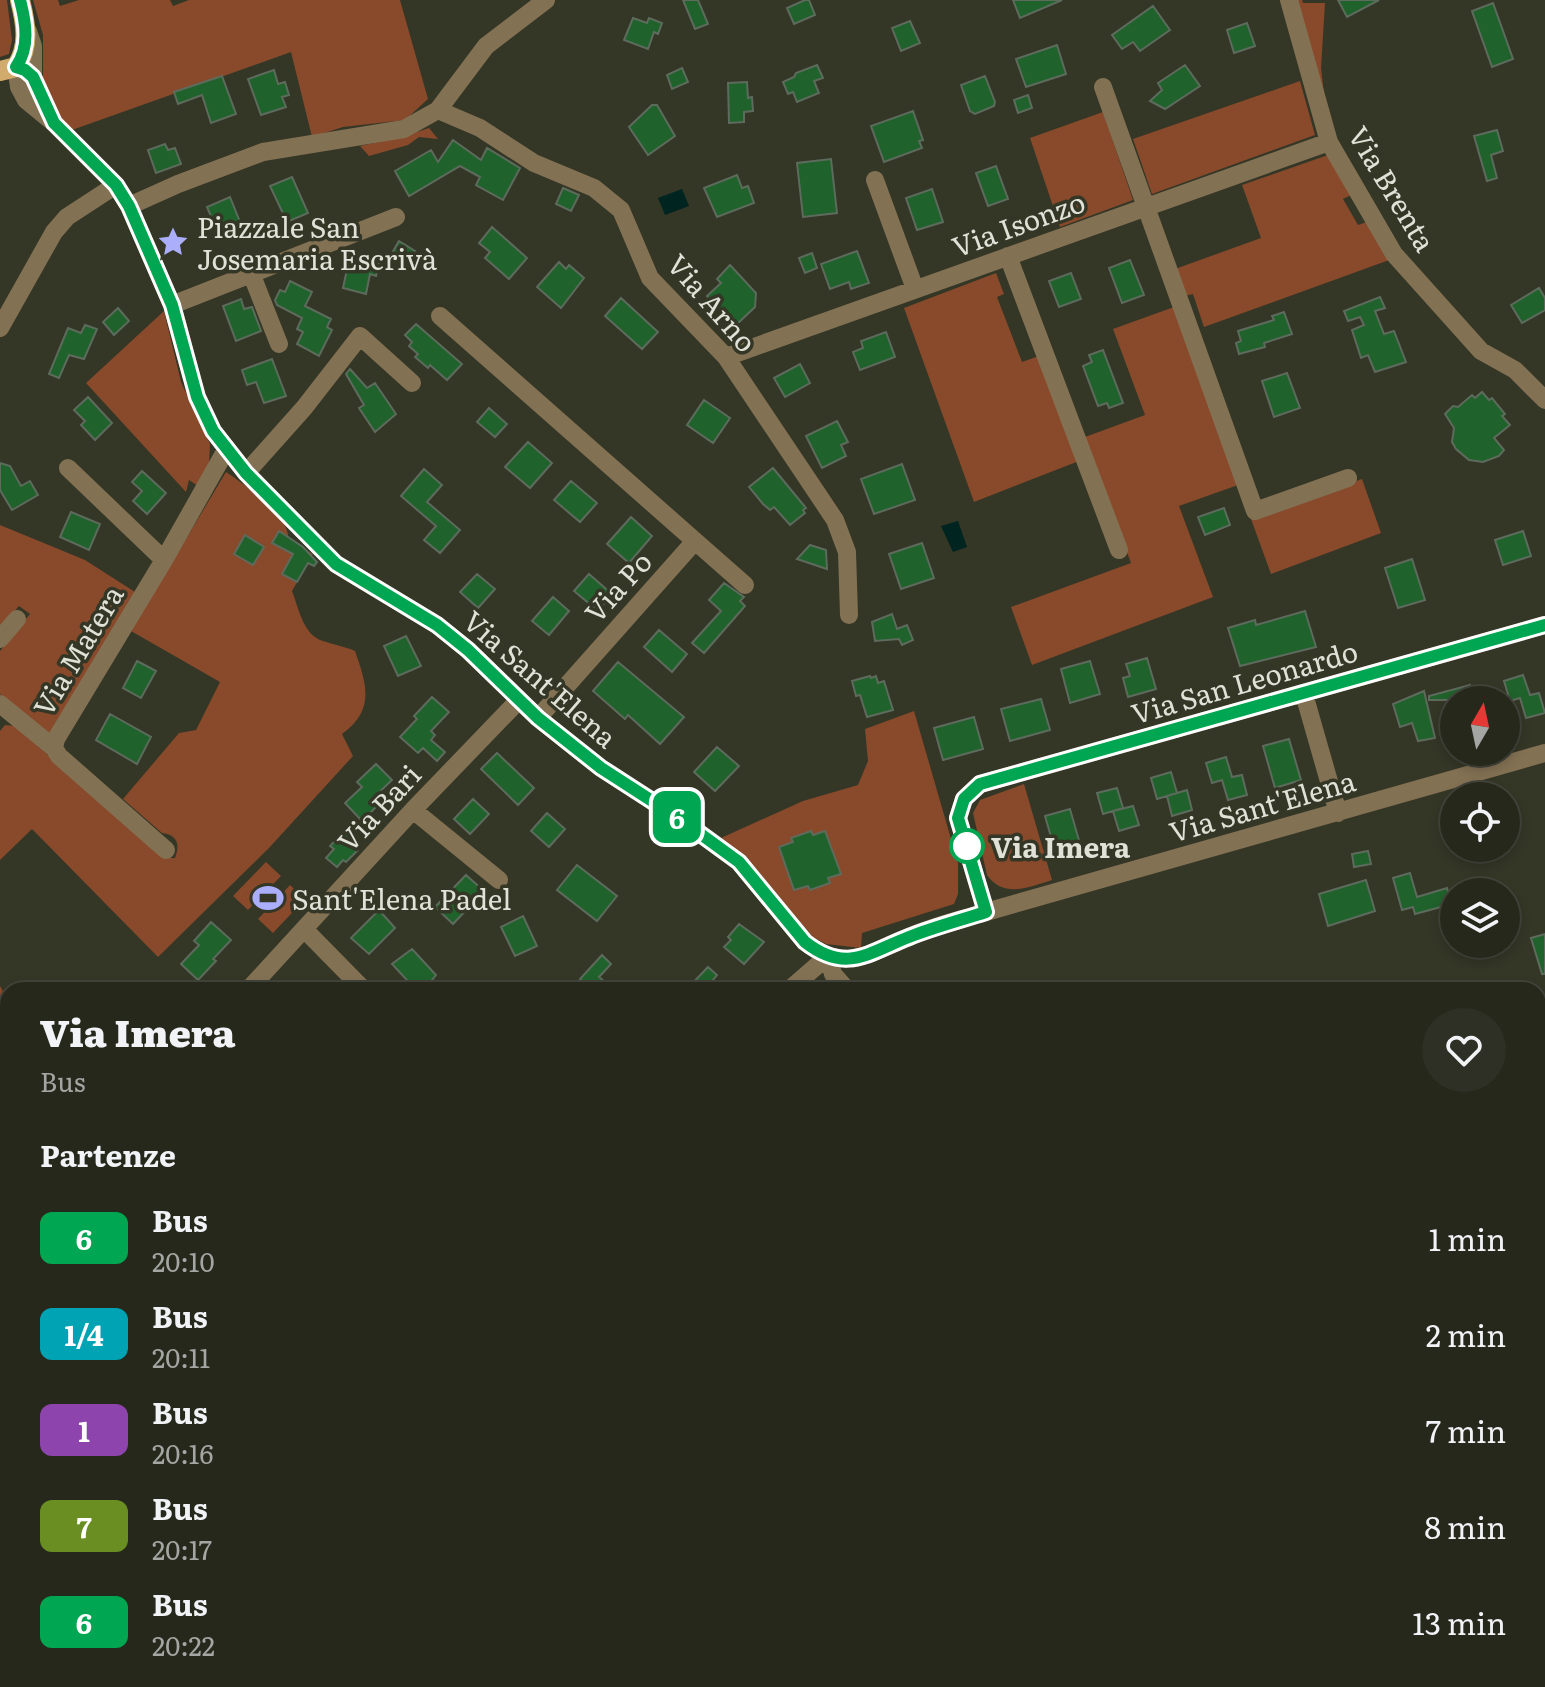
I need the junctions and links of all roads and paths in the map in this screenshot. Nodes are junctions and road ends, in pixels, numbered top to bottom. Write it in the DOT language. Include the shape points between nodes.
graph roads {
  1 [pos="546,0"];
  2 [pos="1289,0"];
  3 [pos="22,10"];
  4 [pos="12,74"];
  5 [pos="1103,87"];
  6 [pos="438,110"];
  7 [pos="54,123"];
  8 [pos="1329,142"];
  9 [pos="875,180"];
  10 [pos="116,185"];
  11 [pos="129,206"];
  12 [pos="1145,208"];
  13 [pos="396,217"];
  14 [pos="1008,256"];
  15 [pos="251,273"];
  16 [pos="915,289"];
  17 [pos="172,305"];
  18 [pos="440,316"];
  19 [pos="0,328"];
  20 [pos="279,344"];
  21 [pos="726,357"];
  22 [pos="412,383"];
  23 [pos="1543,393"];
  24 [pos="226,450"];
  25 [pos="68,468"];
  26 [pos="246,473"];
  27 [pos="1348,478"];
  28 [pos="695,541"];
  29 [pos="1119,550"];
  30 [pos="164,560"];
  31 [pos="745,585"];
  32 [pos="849,615"];
  33 [pos="17,619"];
  34 [pos="1545,625"];
  35 [pos="0,639"];
  36 [pos="1304,694"];
  37 [pos="519,700"];
  38 [pos="3,712"];
  39 [pos="538,718"];
  40 [pos="54,748"];
  41 [pos="1545,753"];
  42 [pos="413,810"];
  43 [pos="1338,813"];
  44 [pos="166,850"];
  45 [pos="499,880"];
  46 [pos="986,912"];
  47 [pos="304,929"];
  48 [pos="828,956"];
  49 [pos="255,982"];
  50 [pos="356,982"];
  51 [pos="798,982"];
  52 [pos="840,982"];
  1 -- 6 [label="street" via="486,46"];
  2 -- 8 [label="street, Via Brenta"];
  3 -- 4 [label="main road" via="25,48"];
  4 -- 7 [label="street"];
  4 -- 7 [label="street" via="26,100"];
  5 -- 12 [label="street"];
  6 -- 11 [label="street" via="404,129 263,152"];
  6 -- 21 [label="street, Via Arno" via="611,200 621,210 650,278"];
  7 -- 10 [label="street, Via Sant'Elena"];
  8 -- 12 [label="street, Via Isonzo"];
  8 -- 23 [label="street, Via Brenta" via="1394,254 1481,351"];
  9 -- 16 [label="street"];
  10 -- 11 [label="street, Via Sant'Elena"];
  10 -- 19 [label="street" via="67,217 54,232"];
  11 -- 17 [label="street, Via Sant'Elena"];
  12 -- 14 [label="street, Via Isonzo"];
  12 -- 27 [label="street" via="1255,511"];
  13 -- 15 [label="street"];
  14 -- 16 [label="street, Via Isonzo"];
  14 -- 29 [label="street"];
  15 -- 17 [label="street"];
  15 -- 20 [label="street"];
  16 -- 21 [label="street, Via Isonzo"];
  17 -- 24 [label="street, Via Sant'Elena" via="197,397"];
  18 -- 28 [label="street"];
  21 -- 32 [label="street, Via Arno" via="835,520 847,552"];
  22 -- 26 [label="street" via="360,336"];
  24 -- 26 [label="street, Via Sant'Elena"];
  24 -- 30 [label="street, Via Matera"];
  25 -- 30 [label="street"];
  26 -- 37 [label="street, Via Sant'Elena" via="336,564 437,625"];
  28 -- 31 [label="street"];
  28 -- 39 [label="street, Via Po"];
  30 -- 40 [label="street, Via Matera"];
  33 -- 35 [label="street"];
  34 -- 36 [label="street, Via San Leonardo"];
  36 -- 43 [label="street"];
  36 -- 46 [label="street, Via San Leonardo" via="980,784 964,799 958,818"];
  37 -- 39 [label="street, Via Sant'Elena"];
  37 -- 42 [label="street, Via Bari"];
  38 -- 40 [label="street"];
  39 -- 48 [label="street, Via Sant'Elena" via="739,862 805,942"];
  40 -- 44 [label="street, Via Matera"];
  41 -- 43 [label="street, Via Sant'Elena"];
  42 -- 45 [label="street"];
  42 -- 47 [label="street, Via Bari"];
  43 -- 46 [label="street, Via Sant'Elena"];
  46 -- 48 [label="street, Via Sant'Elena" via="862,958"];
  47 -- 49 [label="street, Via Bari"];
  47 -- 50 [label="street"];
  48 -- 51 [label="street"];
  48 -- 52 [label="street"];
}
